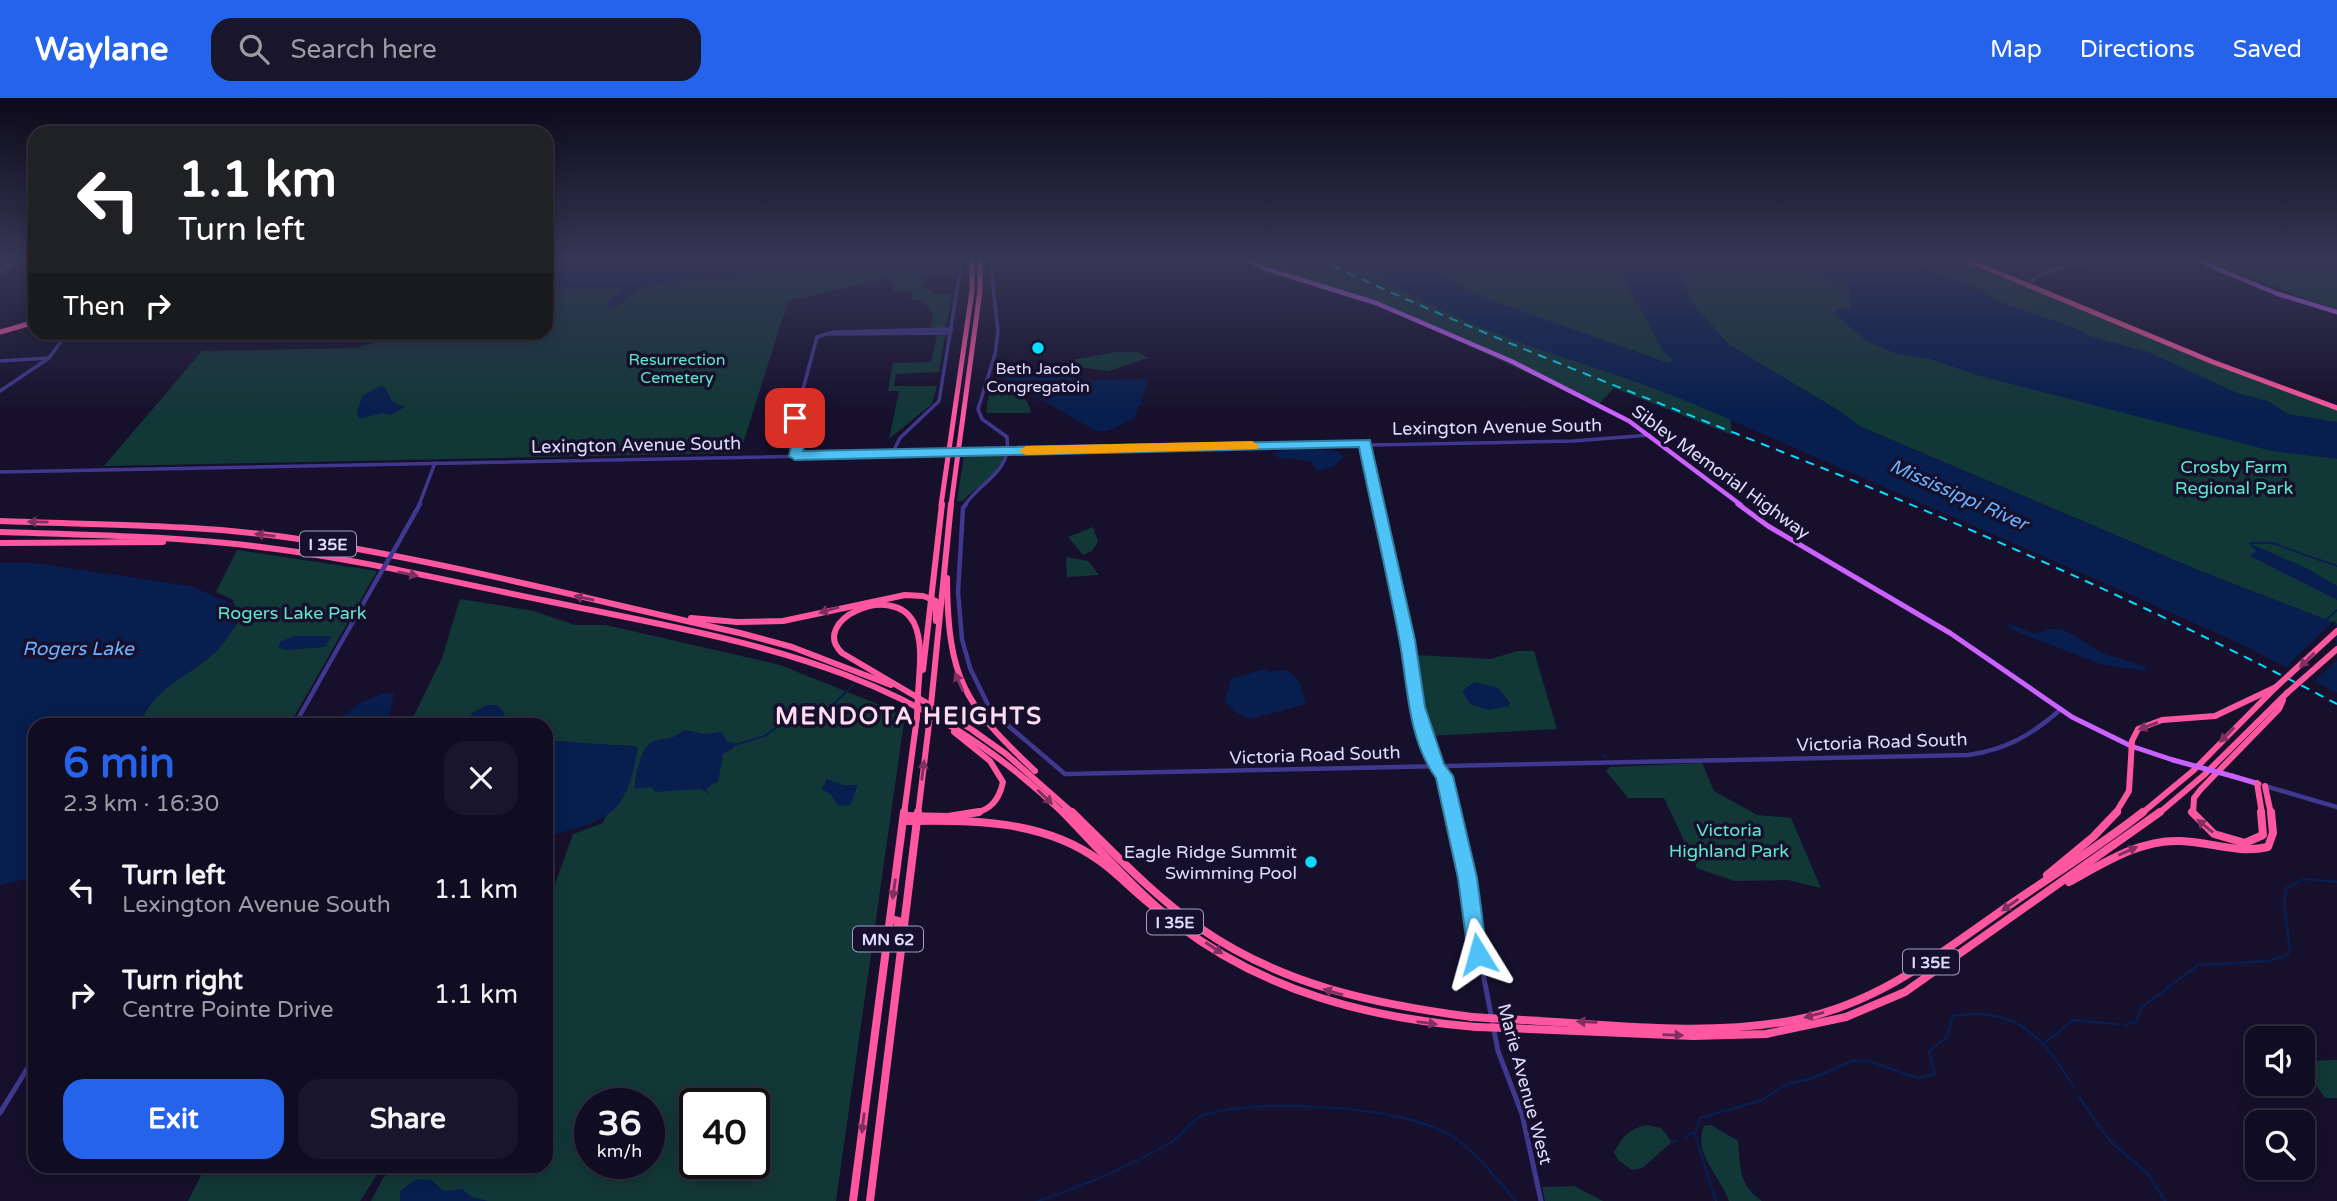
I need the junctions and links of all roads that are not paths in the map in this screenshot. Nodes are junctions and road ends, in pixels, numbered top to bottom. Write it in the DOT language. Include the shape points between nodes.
graph roads {
  1 [pos="954,310"];
  2 [pos="969,310"];
  3 [pos="977,310"];
  4 [pos="994,310"];
  5 [pos="1392,310"];
  6 [pos="2090,310"];
  7 [pos="2097,310"];
  8 [pos="28,326"];
  9 [pos="951,331"];
  10 [pos="0,334"];
  11 [pos="62,340"];
  12 [pos="49,358"];
  13 [pos="0,361"];
  14 [pos="0,391"];
  15 [pos="2337,406"];
  16 [pos="1650,435"];
  17 [pos="1365,443"];
  18 [pos="1009,451"];
  19 [pos="948,452"];
  20 [pos="958,452"];
  21 [pos="892,454"];
  22 [pos="795,456"];
  23 [pos="435,463"];
  24 [pos="0,472"];
  25 [pos="0,521"];
  26 [pos="0,532"];
  27 [pos="947,537"];
  28 [pos="213,542"];
  29 [pos="0,543"];
  30 [pos="930,598"];
  31 [pos="651,613"];
  32 [pos="2337,631"];
  33 [pos="2337,649"];
  34 [pos="936,652"];
  35 [pos="2276,687"];
  36 [pos="905,691"];
  37 [pos="919,694"];
  38 [pos="2286,695"];
  39 [pos="2061,709"];
  40 [pos="930,714"];
  41 [pos="298,718"];
  42 [pos="2131,746"];
  43 [pos="1437,766"];
  44 [pos="2261,784"];
  45 [pos="1068,805"];
  46 [pos="2337,807"];
  47 [pos="904,819"];
  48 [pos="917,819"];
  49 [pos="2030,891"];
  50 [pos="2046,894"];
  51 [pos="890,919"];
  52 [pos="1175,923"];
  53 [pos="885,964"];
  54 [pos="893,1018"];
  55 [pos="888,1054"];
  56 [pos="28,1067"];
  57 [pos="0,1113"];
  58 [pos="853,1201"];
  59 [pos="870,1201"];
  60 [pos="1541,1201"];
  1 -- 9 [label="street"];
  2 -- 19 [label="highway, MN 62"];
  3 -- 20 [label="highway, MN 62"];
  4 -- 18 [label="street" via="997,342 978,409 982,419 1007,437"];
  5 -- 16 [label="main road, Sibley Memorial Highway" via="1511,361"];
  6 -- 15 [label="highway" via="2228,368"];
  7 -- 15 [label="highway"];
  8 -- 10 [label="highway"];
  9 -- 21 [label="street" via="939,401 929,415 900,436"];
  9 -- 22 [label="street" via="828,334 815,340 796,415 800,436"];
  11 -- 12 [label="street"];
  12 -- 13 [label="street"];
  12 -- 14 [label="street"];
  16 -- 17 [label="street, Lexington Avenue South" via="1587,441"];
  16 -- 39 [label="main road, Sibley Memorial Highway" via="1768,526 1950,633"];
  17 -- 18 [label="street, Lexington Avenue South"];
  17 -- 43 [label="street, Marie Avenue West" via="1408,640 1417,707"];
  18 -- 20 [label="street, Lexington Avenue South"];
  18 -- 43 [label="street, Victoria Road South" via="1003,468 973,493 963,508 958,592 962,639 991,711 1059,771 1078,776"];
  19 -- 20 [label="street, Lexington Avenue South"];
  19 -- 21 [label="street, Lexington Avenue South"];
  19 -- 30 [label="highway, MN 62"];
  20 -- 27 [label="highway, MN 62"];
  21 -- 22 [label="street, Lexington Avenue South"];
  22 -- 23 [label="street, Lexington Avenue South"];
  23 -- 24 [label="street, Lexington Avenue South"];
  23 -- 41 [label="street, bridge" via="418,508"];
  31 -- 25 [label="highway, I 35E, one-way" via="291,538 195,528"];
  26 -- 28 [label="highway, I 35E"];
  27 -- 34 [label="highway, MN 62"];
  45 -- 27 [label="highway, one-way" via="984,723 957,681 948,642"];
  28 -- 29 [label="highway"];
  28 -- 40 [label="highway, I 35E, one-way" via="311,554 732,639 879,687"];
  30 -- 31 [label="highway, one-way" via="872,599 807,617 762,623"];
  30 -- 34 [label="highway" via="936,604"];
  30 -- 37 [label="highway, MN 62"];
  31 -- 36 [label="highway, I 35E" via="792,647"];
  32 -- 35 [label="highway, I 35E, one-way, bridge"];
  33 -- 38 [label="highway, I 35E, bridge"];
  48 -- 34 [label="highway, MN 62, one-way, bridge"];
  35 -- 42 [label="highway, one-way" via="2215,717 2145,725 2135,733"];
  35 -- 49 [label="highway, I 35E, one-way" via="2184,780"];
  36 -- 37 [label="highway" via="835,648 835,629 849,614 882,605 909,613 920,637"];
  36 -- 45 [label="highway, I 35E" via="1002,750"];
  37 -- 47 [label="highway, MN 62, bridge"];
  44 -- 38 [label="highway, one-way" via="2264,830 2254,842 2222,838 2200,824 2192,812 2201,789"];
  38 -- 50 [label="highway, I 35E" via="2193,785"];
  39 -- 42 [label="main road, Sibley Memorial Highway"];
  39 -- 43 [label="street, Victoria Road South" via="2023,741 1968,755"];
  40 -- 48 [label="highway" via="990,761 1003,787 995,802 978,813"];
  40 -- 52 [label="highway, I 35E, one-way" via="1027,779"];
  42 -- 44 [label="main road, Sibley Memorial Highway, bridge"];
  42 -- 49 [label="highway" via="2132,780 2120,807"];
  43 -- 60 [label="street, Marie Avenue West" via="1444,776 1467,878 1498,1051 1522,1114"];
  44 -- 46 [label="street"];
  50 -- 44 [label="highway, one-way" via="2143,845 2180,841 2244,850 2268,847 2273,831"];
  49 -- 45 [label="highway, I 35E, one-way, bridge" via="1895,986 1796,1020 1706,1027 1472,1017 1382,1006 1302,983 1233,949 1170,905"];
  47 -- 48 [label="highway"];
  47 -- 51 [label="highway, MN 62, one-way"];
  48 -- 52 [label="highway" via="992,821 1067,841 1100,861"];
  48 -- 54 [label="highway, MN 62"];
  52 -- 50 [label="highway, I 35E, one-way, bridge" via="1255,972 1323,999 1414,1021 1693,1036 1797,1029 1846,1017 1905,992"];
  51 -- 53 [label="highway, MN 62"];
  51 -- 54 [label="highway" via="899,925"];
  53 -- 55 [label="highway" via="877,1048"];
  53 -- 58 [label="highway, MN 62, one-way"];
  54 -- 55 [label="highway, MN 62"];
  55 -- 59 [label="highway, MN 62"];
  56 -- 57 [label="street"];
}
